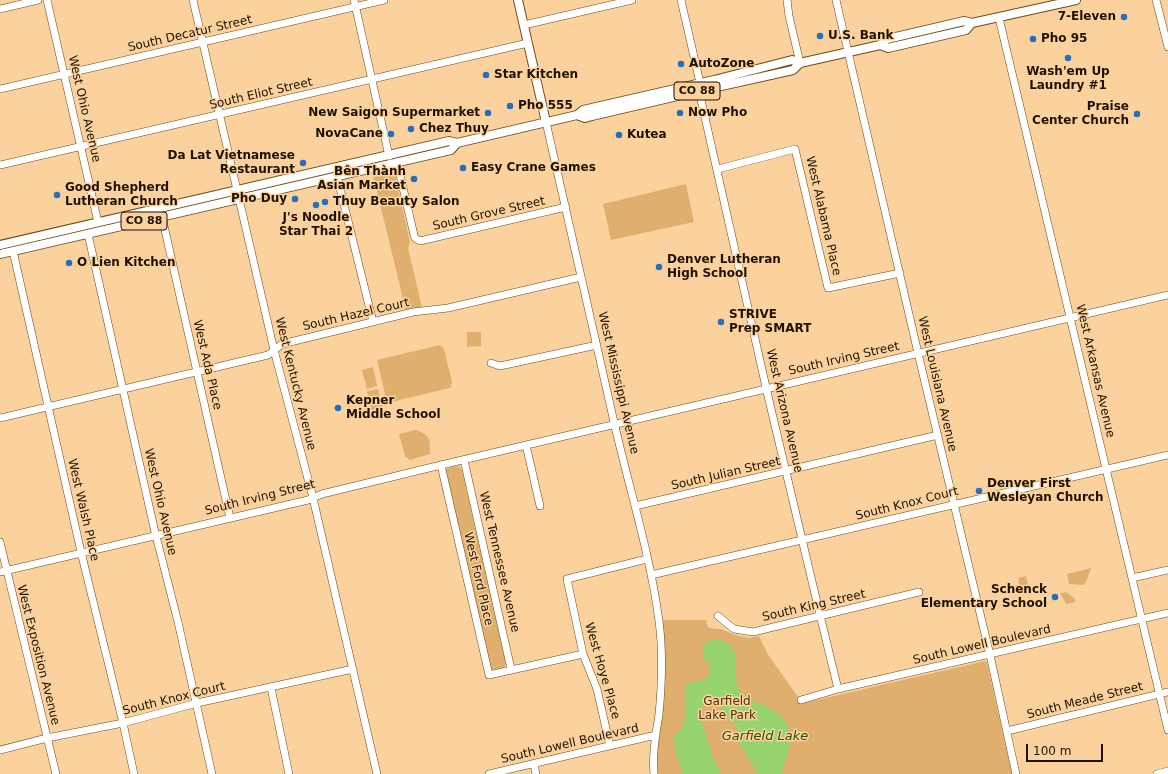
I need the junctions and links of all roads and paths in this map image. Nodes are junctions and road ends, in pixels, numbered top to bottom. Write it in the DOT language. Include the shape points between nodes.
graph roads {
  1 [pos="38,0"];
  2 [pos="47,0"];
  3 [pos="193,0"];
  4 [pos="384,0"];
  5 [pos="518,0"];
  6 [pos="632,0"];
  7 [pos="681,0"];
  8 [pos="787,0"];
  9 [pos="836,0"];
  10 [pos="1076,0"];
  11 [pos="1156,0"];
  12 [pos="354,3"];
  13 [pos="1040,4"];
  14 [pos="0,9"];
  15 [pos="999,18"];
  16 [pos="524,26"];
  17 [pos="203,42"];
  18 [pos="528,43"];
  19 [pos="1168,47"];
  20 [pos="848,52"];
  21 [pos="800,63"];
  22 [pos="64,74"];
  23 [pos="372,79"];
  24 [pos="700,87"];
  25 [pos="0,89"];
  26 [pos="220,114"];
  27 [pos="546,122"];
  28 [pos="456,143"];
  29 [pos="81,147"];
  30 [pos="389,156"];
  31 [pos="396,162"];
  32 [pos="0,165"];
  33 [pos="718,169"];
  34 [pos="337,176"];
  35 [pos="237,190"];
  36 [pos="239,199"];
  37 [pos="566,207"];
  38 [pos="162,217"];
  39 [pos="98,222"];
  40 [pos="88,234"];
  41 [pos="0,245"];
  42 [pos="13,251"];
  43 [pos="0,254"];
  44 [pos="900,273"];
  45 [pos="581,277"];
  46 [pos="1168,295"];
  47 [pos="1070,317"];
  48 [pos="373,322"];
  49 [pos="597,345"];
  50 [pos="274,350"];
  51 [pos="918,353"];
  52 [pos="491,363"];
  53 [pos="197,371"];
  54 [pos="767,388"];
  55 [pos="122,389"];
  56 [pos="48,406"];
  57 [pos="0,418"];
  58 [pos="615,424"];
  59 [pos="938,435"];
  60 [pos="526,445"];
  61 [pos="1168,455"];
  62 [pos="464,460"];
  63 [pos="441,465"];
  64 [pos="1106,469"];
  65 [pos="786,471"];
  66 [pos="314,498"];
  67 [pos="954,504"];
  68 [pos="540,506"];
  69 [pos="635,506"];
  70 [pos="230,518"];
  71 [pos="156,535"];
  72 [pos="802,541"];
  73 [pos="0,542"];
  74 [pos="81,552"];
  75 [pos="647,559"];
  76 [pos="1168,570"];
  77 [pos="3,571"];
  78 [pos="651,575"];
  79 [pos="1132,578"];
  80 [pos="918,592"];
  81 [pos="1168,613"];
  82 [pos="820,615"];
  83 [pos="718,616"];
  84 [pos="1142,619"];
  85 [pos="583,654"];
  86 [pos="990,655"];
  87 [pos="353,669"];
  88 [pos="511,669"];
  89 [pos="271,688"];
  90 [pos="838,689"];
  91 [pos="1168,692"];
  92 [pos="1160,694"];
  93 [pos="801,700"];
  94 [pos="197,704"];
  95 [pos="123,723"];
  96 [pos="1168,730"];
  97 [pos="1007,731"];
  98 [pos="656,736"];
  99 [pos="47,738"];
  100 [pos="610,746"];
  101 [pos="0,750"];
  102 [pos="534,764"];
  103 [pos="1168,771"];
  104 [pos="56,774"];
  105 [pos="134,774"];
  106 [pos="212,774"];
  107 [pos="289,774"];
  108 [pos="377,774"];
  109 [pos="489,774"];
  110 [pos="536,774"];
  111 [pos="654,774"];
  112 [pos="1016,774"];
  113 [pos="1157,774"];
  1 -- 14 [label="street"];
  2 -- 22 [label="street, West Ohio Avenue"];
  3 -- 17 [label="street, West Kentucky Avenue"];
  4 -- 12 [label="street, South Decatur Street"];
  5 -- 16 [label="main road, West Mississippi Avenue"];
  6 -- 16 [label="street"];
  7 -- 24 [label="street, West Arizona Avenue"];
  8 -- 21 [label="street"];
  9 -- 20 [label="street, West Louisiana Avenue"];
  10 -- 13 [label="main road, CO 88"];
  11 -- 19 [label="street"];
  12 -- 17 [label="street, South Decatur Street"];
  12 -- 23 [label="street"];
  13 -- 15 [label="main road, CO 88"];
  15 -- 20 [label="main road, CO 88" via="972,23 964,20 887,39 880,45"];
  15 -- 47 [label="street, West Arkansas Avenue"];
  16 -- 18 [label="main road, West Mississippi Avenue"];
  17 -- 22 [label="street, South Decatur Street"];
  17 -- 26 [label="street, West Kentucky Avenue"];
  18 -- 23 [label="street, South Eliot Street"];
  18 -- 27 [label="main road, West Mississippi Avenue"];
  20 -- 21 [label="main road, CO 88"];
  20 -- 44 [label="street, West Louisiana Avenue"];
  21 -- 24 [label="main road, CO 88" via="793,70"];
  22 -- 25 [label="street, South Decatur Street"];
  22 -- 29 [label="street, West Ohio Avenue"];
  23 -- 26 [label="street, South Eliot Street"];
  23 -- 30 [label="street"];
  24 -- 27 [label="main road, CO 88" via="585,118 577,115"];
  24 -- 33 [label="street, West Arizona Avenue"];
  26 -- 29 [label="street, South Eliot Street"];
  26 -- 35 [label="street, West Kentucky Avenue"];
  27 -- 28 [label="main road, CO 88"];
  27 -- 37 [label="street, West Mississippi Avenue"];
  28 -- 30 [label="main road, CO 88" via="449,141"];
  28 -- 31 [label="main road, CO 88" via="451,150"];
  29 -- 32 [label="street, South Eliot Street"];
  29 -- 39 [label="street, West Ohio Avenue"];
  30 -- 35 [label="main road, CO 88"];
  31 -- 34 [label="main road, CO 88"];
  31 -- 37 [label="street, South Grove Street" via="414,235 420,241"];
  33 -- 44 [label="street, West Alabama Place" via="795,149 828,288"];
  33 -- 54 [label="street, West Arizona Avenue"];
  34 -- 36 [label="main road, CO 88"];
  34 -- 48 [label="street"];
  35 -- 36 [label="street, West Kentucky Avenue"];
  35 -- 39 [label="main road, CO 88"];
  36 -- 38 [label="main road, CO 88"];
  36 -- 50 [label="street, West Kentucky Avenue"];
  37 -- 45 [label="street, West Mississippi Avenue"];
  38 -- 40 [label="main road, CO 88"];
  38 -- 53 [label="street, West Ada Place"];
  39 -- 41 [label="main road, CO 88"];
  40 -- 42 [label="main road, CO 88"];
  40 -- 55 [label="street, West Ohio Avenue"];
  42 -- 43 [label="main road, CO 88"];
  42 -- 56 [label="street, West Walsh Place"];
  44 -- 51 [label="street, West Louisiana Avenue"];
  45 -- 48 [label="street, South Hazel Court" via="448,308 414,312"];
  45 -- 49 [label="street, West Mississippi Avenue"];
  46 -- 47 [label="street, South Irving Street"];
  47 -- 51 [label="street, South Irving Street"];
  47 -- 64 [label="street, West Arkansas Avenue"];
  48 -- 50 [label="street, South Hazel Court" via="282,344"];
  49 -- 52 [label="street" via="500,366"];
  49 -- 58 [label="street, West Mississippi Avenue"];
  50 -- 53 [label="street, South Hazel Court" via="268,355"];
  50 -- 66 [label="street, West Kentucky Avenue"];
  51 -- 54 [label="street, South Irving Street"];
  51 -- 59 [label="street, West Louisiana Avenue"];
  53 -- 55 [label="street, South Hazel Court"];
  53 -- 70 [label="street, West Ada Place"];
  54 -- 58 [label="street, South Irving Street"];
  54 -- 65 [label="street, West Arizona Avenue"];
  55 -- 56 [label="street, South Hazel Court"];
  55 -- 71 [label="street, West Ohio Avenue"];
  56 -- 57 [label="street, South Hazel Court"];
  56 -- 74 [label="street, West Walsh Place"];
  58 -- 60 [label="street, South Irving Street"];
  58 -- 69 [label="street, West Mississippi Avenue"];
  59 -- 65 [label="street, South Julian Street"];
  59 -- 67 [label="street, West Louisiana Avenue"];
  60 -- 62 [label="street, South Irving Street"];
  60 -- 68 [label="street"];
  61 -- 64 [label="street, South Knox Court"];
  62 -- 63 [label="street, South Irving Street"];
  62 -- 88 [label="street, West Tennessee Avenue"];
  63 -- 66 [label="street, South Irving Street"];
  63 -- 88 [label="street, West Ford Place" via="489,675"];
  64 -- 67 [label="street, South Knox Court"];
  64 -- 79 [label="street, West Arkansas Avenue"];
  65 -- 69 [label="street, South Julian Street"];
  65 -- 72 [label="street, West Arizona Avenue"];
  66 -- 70 [label="street, South Irving Street"];
  66 -- 87 [label="street, West Kentucky Avenue"];
  67 -- 72 [label="street, South Knox Court"];
  67 -- 86 [label="street, West Louisiana Avenue"];
  69 -- 75 [label="street, West Mississippi Avenue"];
  70 -- 71 [label="street, South Irving Street"];
  71 -- 74 [label="street, South Irving Street"];
  71 -- 94 [label="street, West Ohio Avenue"];
  72 -- 78 [label="street, South Knox Court"];
  72 -- 82 [label="street, West Arizona Avenue"];
  73 -- 77 [label="street, West Exposition Avenue"];
  74 -- 77 [label="street, South Irving Street"];
  74 -- 95 [label="street, West Walsh Place"];
  75 -- 78 [label="street, West Mississippi Avenue"];
  75 -- 85 [label="street, West Hoye Place" via="567,579"];
  76 -- 79 [label="street"];
  77 -- 99 [label="street, West Exposition Avenue"];
  78 -- 98 [label="street, West Mississippi Avenue" via="661,653 661,690"];
  79 -- 84 [label="street, West Arkansas Avenue"];
  80 -- 82 [label="street, South King Street"];
  81 -- 84 [label="street, South Lowell Boulevard"];
  82 -- 83 [label="street, South King Street" via="753,632 734,629"];
  82 -- 90 [label="street, West Arizona Avenue"];
  84 -- 86 [label="street, South Lowell Boulevard"];
  84 -- 92 [label="street, West Arkansas Avenue"];
  85 -- 88 [label="street"];
  85 -- 100 [label="street, West Hoye Place" via="597,689"];
  86 -- 90 [label="street, South Lowell Boulevard"];
  86 -- 97 [label="street, West Louisiana Avenue"];
  87 -- 89 [label="street, South Knox Court"];
  87 -- 108 [label="street, West Kentucky Avenue"];
  89 -- 94 [label="street, South Knox Court"];
  89 -- 107 [label="street"];
  90 -- 93 [label="street, South Lowell Boulevard"];
  91 -- 92 [label="street, South Meade Street"];
  92 -- 96 [label="street, West Arkansas Avenue"];
  92 -- 97 [label="street, South Meade Street"];
  94 -- 95 [label="street, South Knox Court"];
  94 -- 106 [label="street, West Ohio Avenue"];
  95 -- 99 [label="street, South Knox Court"];
  95 -- 105 [label="street, West Walsh Place"];
  97 -- 112 [label="street, West Louisiana Avenue"];
  98 -- 100 [label="street, South Lowell Boulevard"];
  98 -- 111 [label="street, West Mississippi Avenue"];
  99 -- 101 [label="street, South Knox Court"];
  99 -- 104 [label="street, West Exposition Avenue"];
  100 -- 102 [label="street, South Lowell Boulevard"];
  102 -- 109 [label="street, South Lowell Boulevard"];
  102 -- 110 [label="street"];
  103 -- 113 [label="street"];
}
